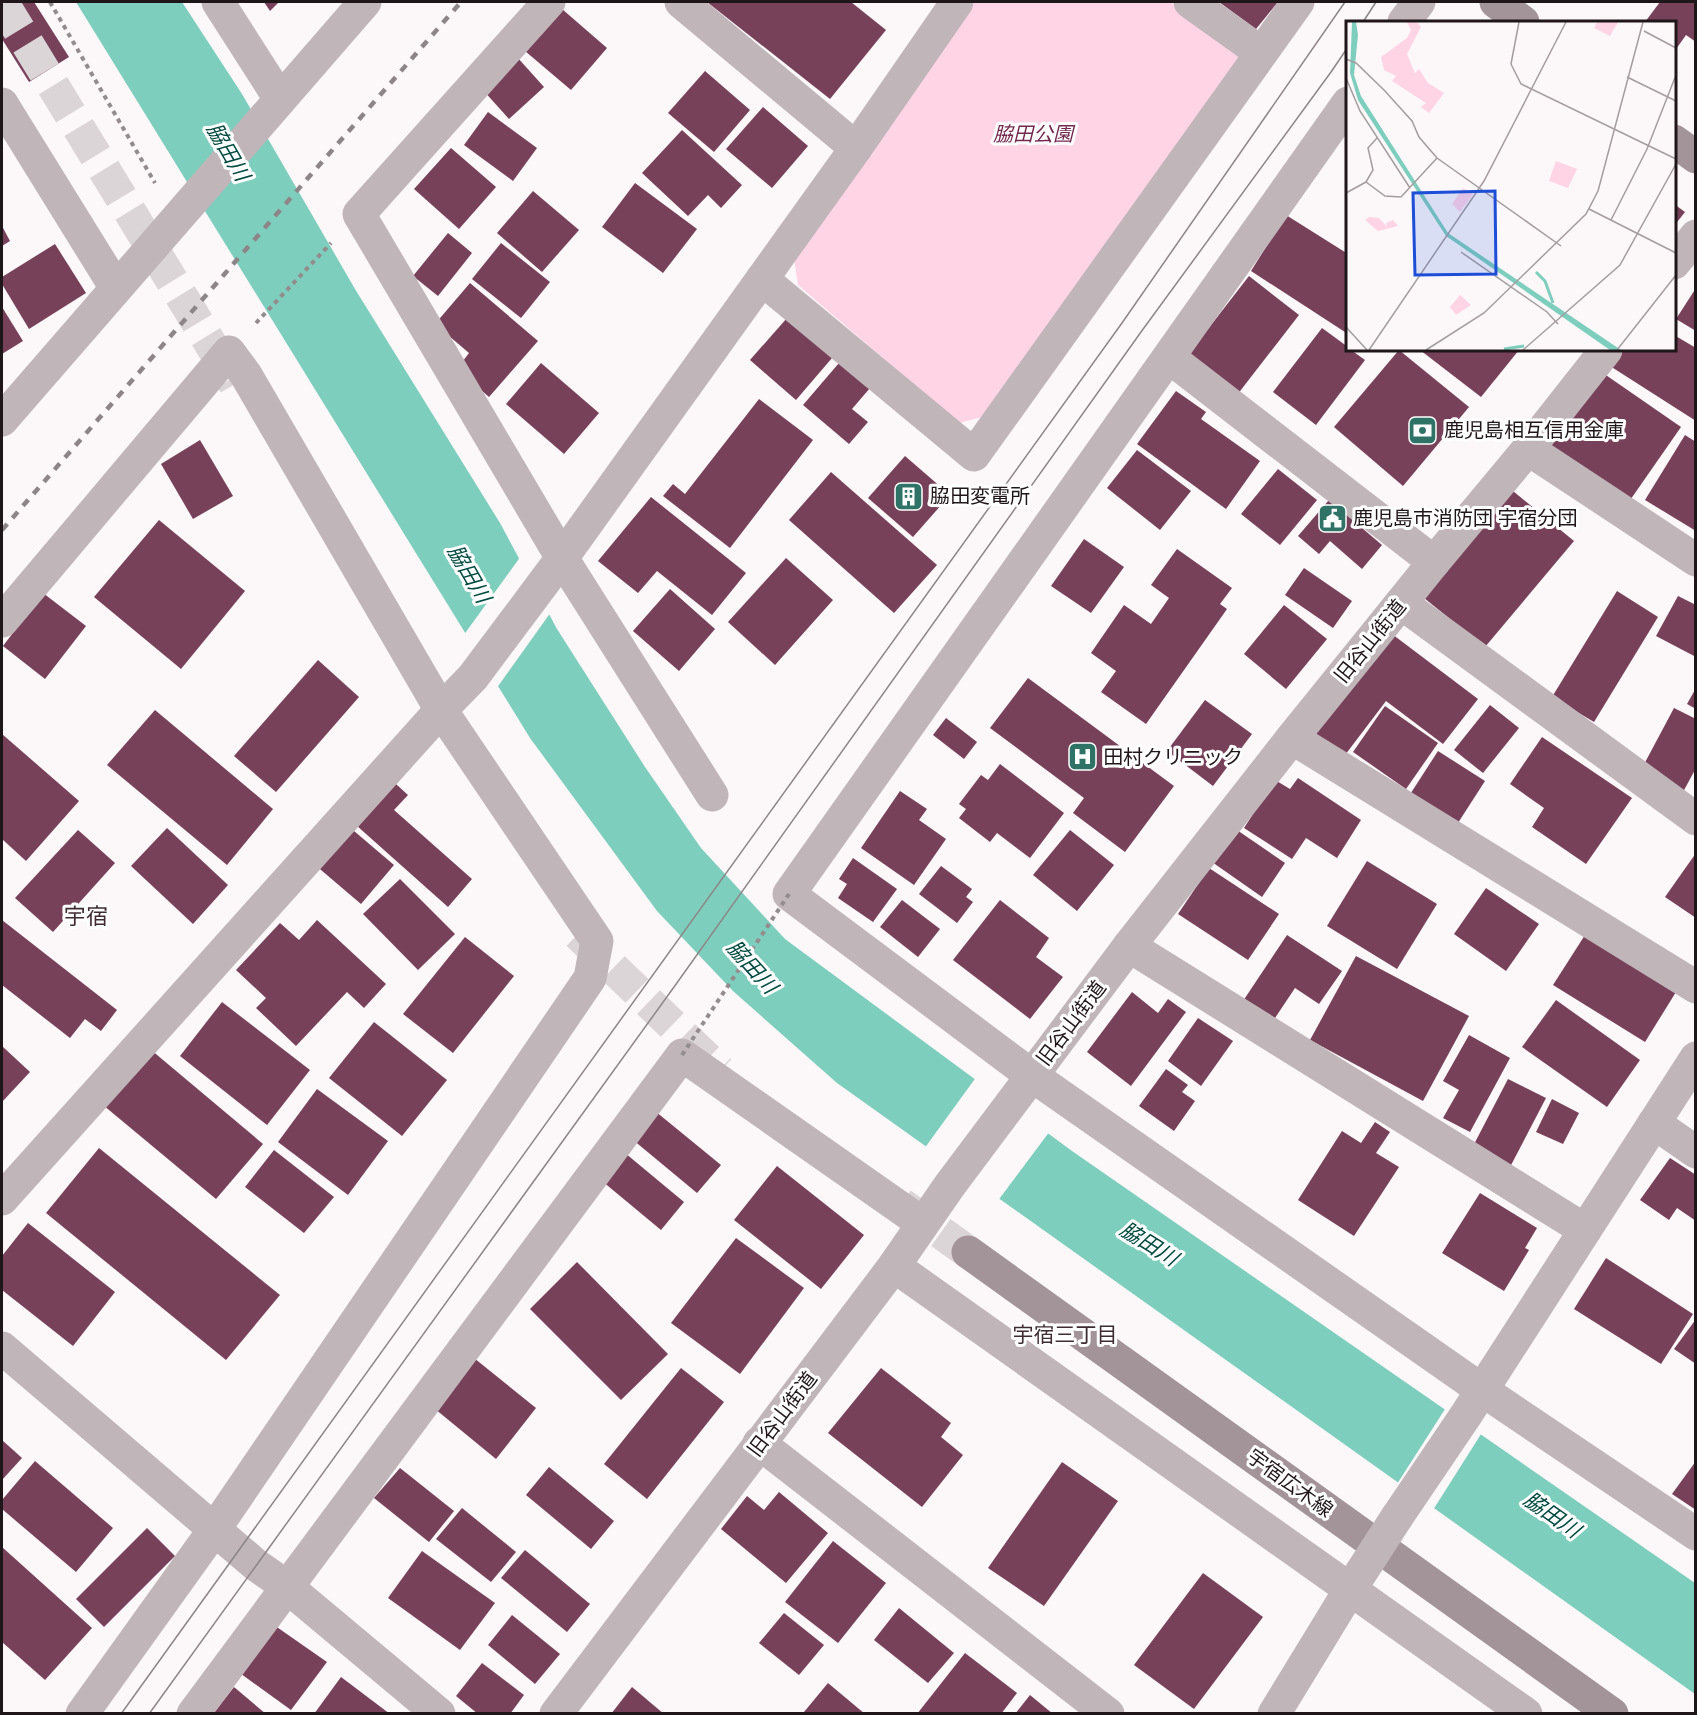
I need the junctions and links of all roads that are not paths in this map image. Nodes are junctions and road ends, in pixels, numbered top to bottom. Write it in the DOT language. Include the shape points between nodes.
graph roads {
  1 [pos="218,2"];
  2 [pos="364,2"];
  3 [pos="549,2"];
  4 [pos="681,2"];
  5 [pos="957,2"];
  6 [pos="1190,2"];
  7 [pos="1298,2"];
  8 [pos="1419,2"];
  9 [pos="1496,2"];
  10 [pos="1405,21"];
  11 [pos="1522,21"];
  12 [pos="1260,52"];
  13 [pos="2,104"];
  14 [pos="1346,104"];
  15 [pos="273,106"];
  16 [pos="1676,143"];
  17 [pos="856,148"];
  18 [pos="1695,157"];
  19 [pos="1695,236"];
  20 [pos="1676,260"];
  21 [pos="762,279"];
  22 [pos="116,288"];
  23 [pos="1605,351"];
  24 [pos="1170,358"];
  25 [pos="2,420"];
  26 [pos="1528,449"];
  27 [pos="562,558"];
  28 [pos="1695,560"];
  29 [pos="1434,562"];
  30 [pos="1401,603"];
  31 [pos="2,621"];
  32 [pos="441,710"];
  33 [pos="1292,738"];
  34 [pos="712,795"];
  35 [pos="1695,819"];
  36 [pos="1129,946"];
  37 [pos="1695,987"];
  38 [pos="1695,1058"];
  39 [pos="1023,1086"];
  40 [pos="1653,1123"];
  41 [pos="1695,1152"];
  42 [pos="2,1199"];
  43 [pos="922,1223"];
  44 [pos="1585,1230"];
  45 [pos="969,1252"];
  46 [pos="894,1266"];
  47 [pos="2,1348"];
  48 [pos="1474,1402"];
  49 [pos="759,1443"];
  50 [pos="214,1530"];
  51 [pos="1695,1534"];
  52 [pos="286,1586"];
  53 [pos="1351,1588"];
  54 [pos="82,1713"];
  55 [pos="193,1713"];
  56 [pos="439,1713"];
  57 [pos="556,1713"];
  58 [pos="1108,1713"];
  59 [pos="1274,1713"];
  60 [pos="1527,1713"];
  61 [pos="1612,1713"];
  1 -- 15 [label="street"];
  2 -- 15 [label="street"];
  3 -- 27 [label="street" via="359,214"];
  4 -- 17 [label="street"];
  5 -- 17 [label="street"];
  6 -- 12 [label="street"];
  7 -- 12 [label="street"];
  8 -- 10 [label="street"];
  9 -- 11 [label="street"];
  12 -- 21 [label="street" via="974,455"];
  13 -- 22 [label="street"];
  14 -- 24 [label="street"];
  15 -- 22 [label="street"];
  16 -- 18 [label="street"];
  17 -- 21 [label="street"];
  19 -- 20 [label="street"];
  21 -- 27 [label="street"];
  22 -- 25 [label="street"];
  23 -- 26 [label="street, 旧谷山街道"];
  24 -- 29 [label="street"];
  24 -- 39 [label="street" via="789,894"];
  26 -- 28 [label="street"];
  26 -- 29 [label="street, 旧谷山街道"];
  27 -- 32 [label="street" via="473,677"];
  27 -- 34 [label="street"];
  29 -- 30 [label="street, 旧谷山街道"];
  30 -- 33 [label="street, 旧谷山街道"];
  30 -- 35 [label="street"];
  31 -- 32 [label="street" via="228,352 246,375"];
  32 -- 42 [label="street"];
  32 -- 50 [label="street" via="597,941 590,978"];
  33 -- 36 [label="street, 旧谷山街道"];
  33 -- 37 [label="street"];
  36 -- 39 [label="street, 旧谷山街道"];
  36 -- 44 [label="street"];
  38 -- 40 [label="street"];
  39 -- 43 [label="street, 旧谷山街道"];
  39 -- 48 [label="street"];
  40 -- 41 [label="street"];
  40 -- 44 [label="street"];
  43 -- 46 [label="street, 旧谷山街道"];
  43 -- 52 [label="street" via="682,1055"];
  44 -- 48 [label="street"];
  45 -- 61 [label="street, 宇宿広木線"];
  46 -- 49 [label="street, 旧谷山街道"];
  46 -- 53 [label="street"];
  47 -- 50 [label="street"];
  48 -- 51 [label="street"];
  48 -- 53 [label="street, bridge"];
  49 -- 57 [label="street, 旧谷山街道"];
  49 -- 58 [label="street"];
  50 -- 52 [label="street"];
  50 -- 54 [label="street"];
  52 -- 55 [label="street"];
  52 -- 56 [label="street"];
  53 -- 59 [label="street"];
  53 -- 60 [label="street"];
}
